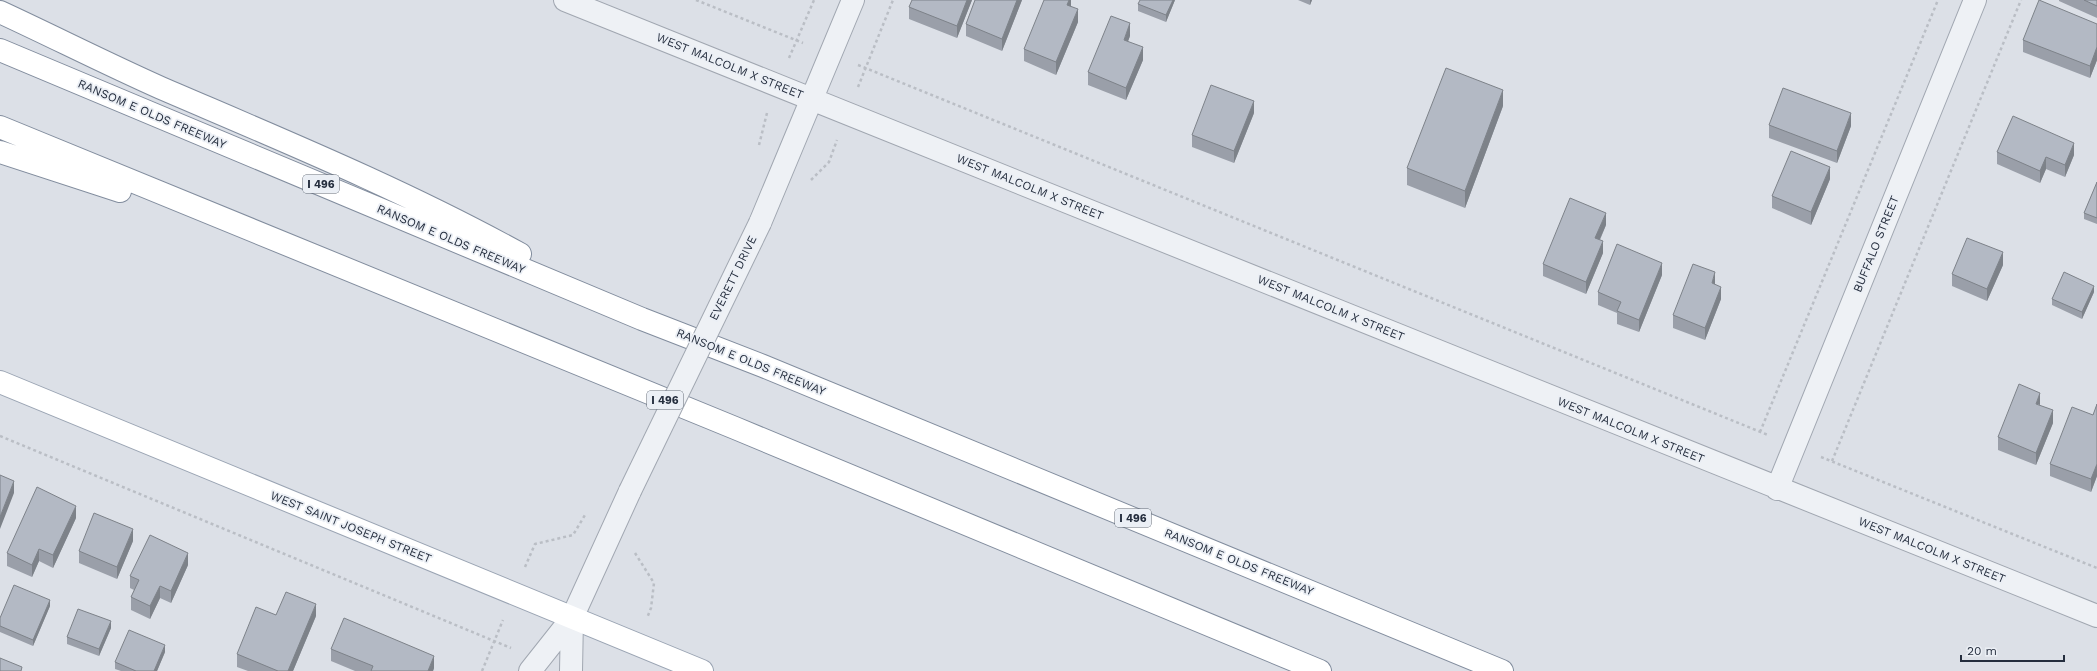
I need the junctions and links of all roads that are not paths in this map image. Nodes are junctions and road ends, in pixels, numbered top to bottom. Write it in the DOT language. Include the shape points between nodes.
graph roads {
  1 [pos="565,0"];
  2 [pos="854,0"];
  3 [pos="1975,0"];
  4 [pos="0,12"];
  5 [pos="0,50"];
  6 [pos="813,99"];
  7 [pos="0,127"];
  8 [pos="0,152"];
  9 [pos="364,276"];
  10 [pos="619,309"];
  11 [pos="0,382"];
  12 [pos="1777,489"];
  13 [pos="2097,616"];
  14 [pos="572,618"];
  15 [pos="535,665"];
  16 [pos="571,671"];
  17 [pos="702,671"];
  18 [pos="1320,671"];
  19 [pos="1502,671"];
  1 -- 6 [label="street, WEST MALCOLM X STREET"];
  2 -- 6 [label="street, EVERETT DRIVE"];
  3 -- 12 [label="street, BUFFALO STREET"];
  4 -- 10 [label="main road" via="160,87 319,155 473,228"];
  5 -- 10 [label="main road, RANSOM E OLDS FREEWAY / I 496"];
  6 -- 12 [label="street, WEST MALCOLM X STREET"];
  6 -- 14 [label="street, EVERETT DRIVE, bridge" via="760,223 630,491"];
  7 -- 9 [label="main road, I 496"];
  8 -- 9 [label="main road"];
  9 -- 18 [label="main road, I 496"];
  10 -- 19 [label="main road, RANSOM E OLDS FREEWAY / I 496" via="771,369"];
  11 -- 14 [label="main road, WEST SAINT JOSEPH STREET"];
  12 -- 13 [label="street, WEST MALCOLM X STREET"];
  14 -- 15 [label="street, EVERETT DRIVE"];
  14 -- 16 [label="street, EVERETT DRIVE"];
  14 -- 17 [label="main road, WEST SAINT JOSEPH STREET"];
}
